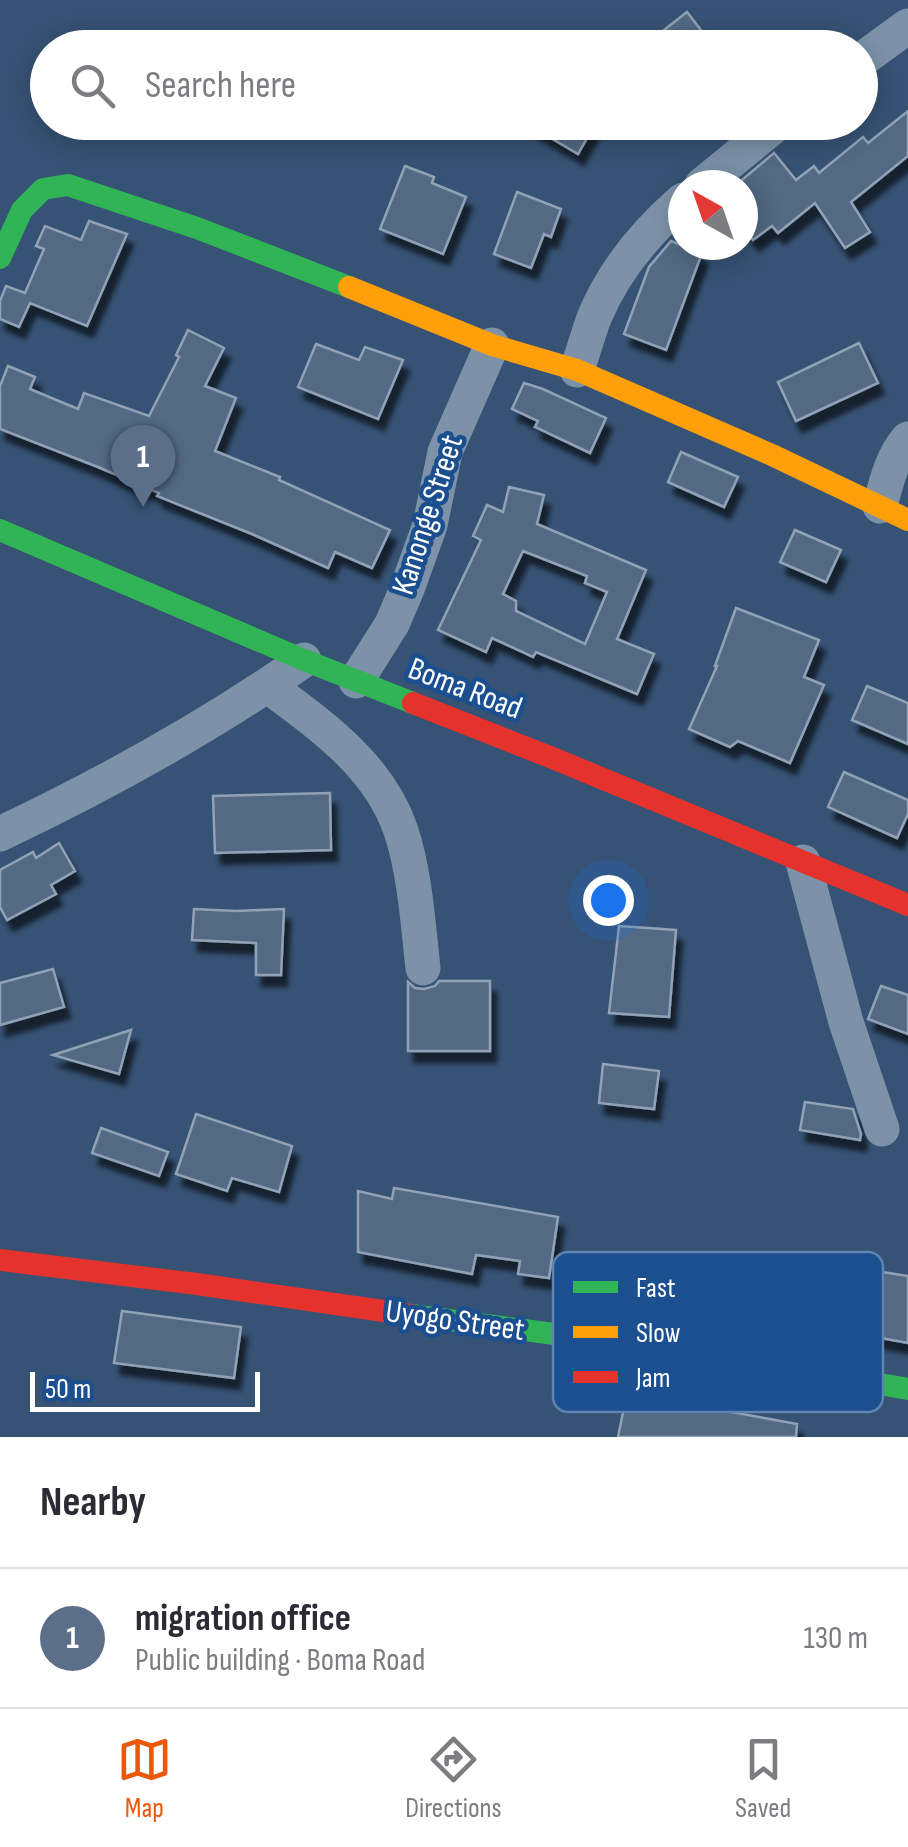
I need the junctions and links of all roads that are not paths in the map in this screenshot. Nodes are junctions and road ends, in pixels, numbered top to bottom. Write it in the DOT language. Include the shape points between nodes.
graph roads {
  1 [pos="908,26"];
  2 [pos="878,48"];
  3 [pos="757,140"];
  4 [pos="720,170"];
  5 [pos="668,215"];
  6 [pos="0,258"];
  7 [pos="492,345"];
  8 [pos="577,370"];
  9 [pos="906,444"];
  10 [pos="894,513"];
  11 [pos="0,530"];
  12 [pos="304,660"];
  13 [pos="356,681"];
  14 [pos="268,686"];
  15 [pos="0,834"];
  16 [pos="803,862"];
  17 [pos="908,906"];
  18 [pos="423,968"];
  19 [pos="882,1129"];
  20 [pos="0,1260"];
  21 [pos="553,1334"];
  22 [pos="883,1384"];
  23 [pos="908,1388"];
  1 -- 2 [label="street"];
  3 -- 4 [label="street"];
  5 -- 8 [label="street" via="617,273"];
  6 -- 7 [label="street" via="22,210 44,189 68,185 197,228"];
  7 -- 8 [label="street"];
  7 -- 13 [label="street, Kanonge Street" via="445,452 430,525 407,589"];
  8 -- 10 [label="street"];
  9 -- 10 [label="street" via="888,475"];
  11 -- 12 [label="street, Boma Road"];
  12 -- 13 [label="street, Boma Road"];
  12 -- 14 [label="street"];
  13 -- 16 [label="street, Boma Road"];
  14 -- 15 [label="street"];
  14 -- 18 [label="street" via="332,734 388,800 402,832"];
  16 -- 17 [label="street, Boma Road"];
  16 -- 19 [label="street"];
  20 -- 21 [label="street, Uyogo Street"];
  22 -- 23 [label="street, Uyogo Street"];
}
